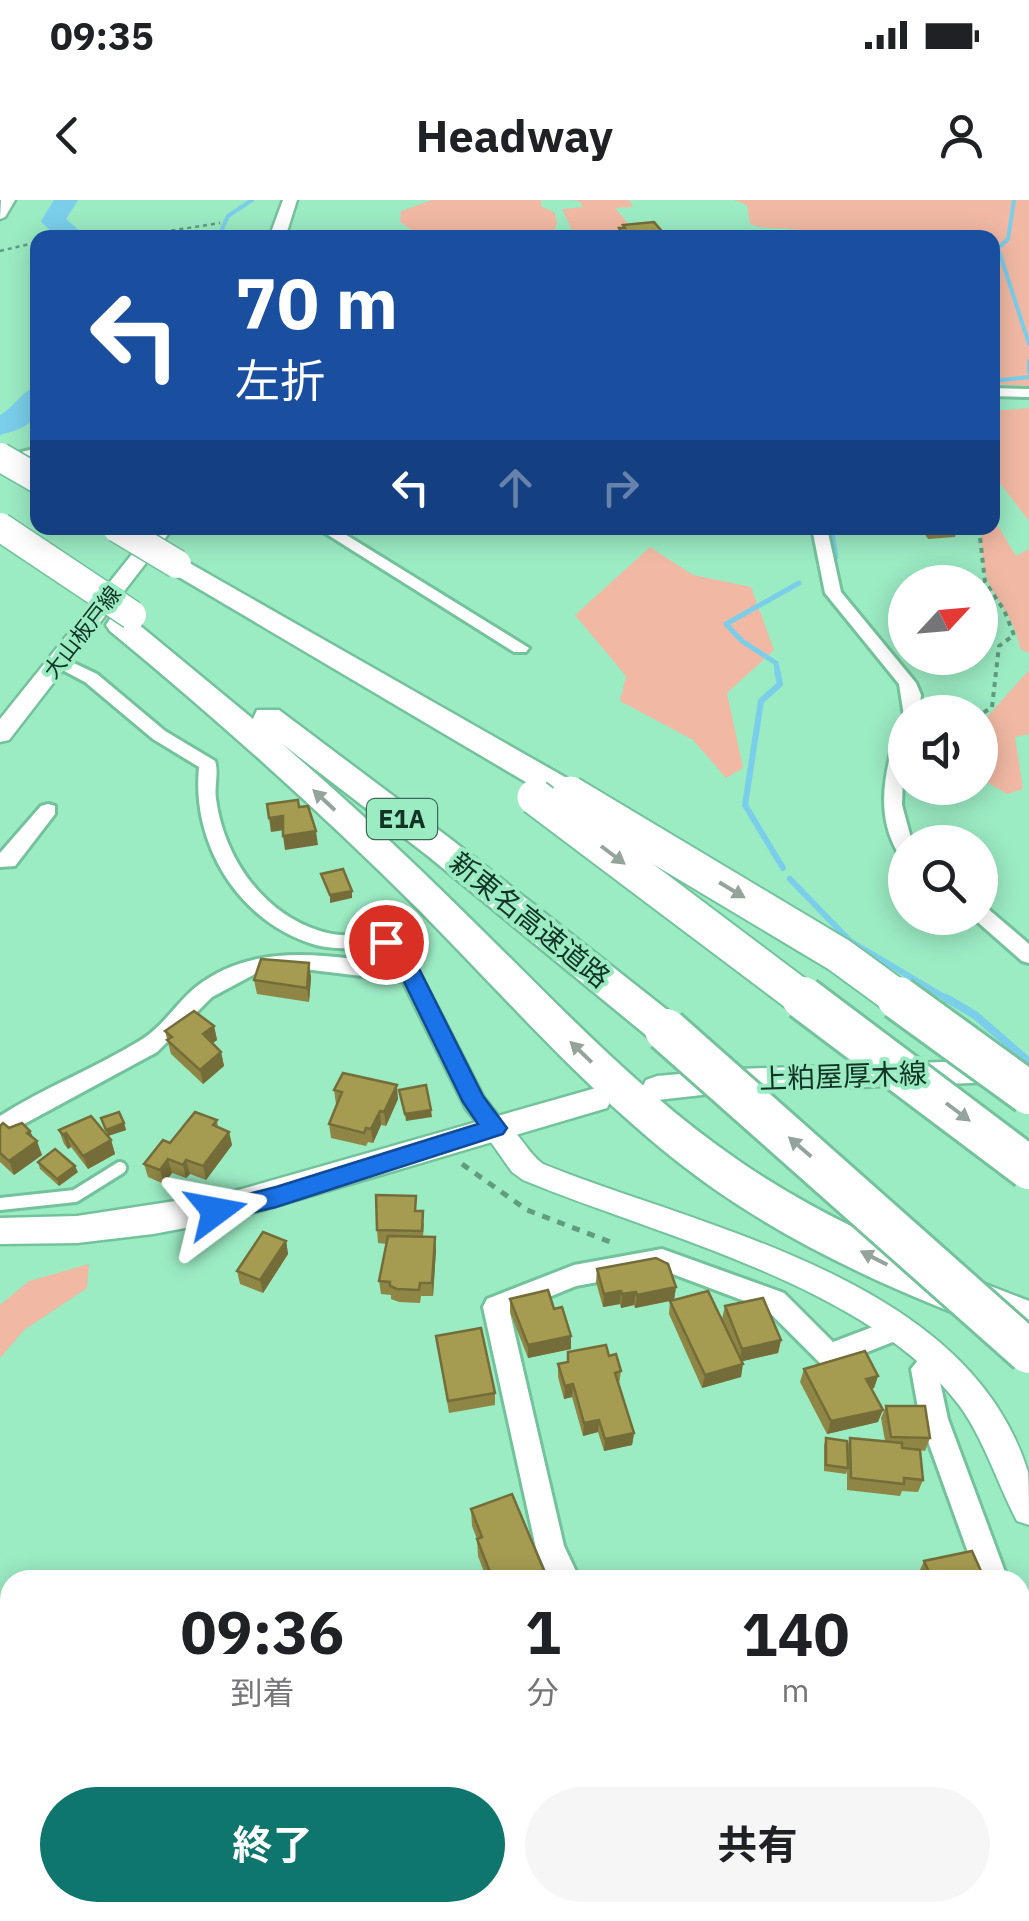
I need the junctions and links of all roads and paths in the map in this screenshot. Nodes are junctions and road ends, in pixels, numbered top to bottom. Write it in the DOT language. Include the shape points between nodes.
graph roads {
  1 [pos="8,200"];
  2 [pos="290,200"];
  3 [pos="0,214"];
  4 [pos="220,223"];
  5 [pos="175,230"];
  6 [pos="280,230"];
  7 [pos="30,244"];
  8 [pos="0,252"];
  9 [pos="1000,392"];
  10 [pos="1029,392"];
  11 [pos="30,453"];
  12 [pos="0,459"];
  13 [pos="30,475"];
  14 [pos="3,529"];
  15 [pos="129,535"];
  16 [pos="158,535"];
  17 [pos="336,535"];
  18 [pos="821,535"];
  19 [pos="979,535"];
  20 [pos="126,620"];
  21 [pos="520,648"];
  22 [pos="59,661"];
  23 [pos="912,695"];
  24 [pos="993,695"];
  25 [pos="0,735"];
  26 [pos="546,792"];
  27 [pos="48,810"];
  28 [pos="0,860"];
  29 [pos="998,929"];
  30 [pos="1029,956"];
  31 [pos="412,976"];
  32 [pos="1029,1070"];
  33 [pos="657,1088"];
  34 [pos="1029,1093"];
  35 [pos="596,1100"];
  36 [pos="0,1128"];
  37 [pos="495,1128"];
  38 [pos="455,1156"];
  39 [pos="120,1168"];
  40 [pos="1029,1168"];
  41 [pos="0,1204"];
  42 [pos="0,1231"];
  43 [pos="568,1278"];
  44 [pos="1029,1321"];
  45 [pos="899,1328"];
  46 [pos="1029,1352"];
  47 [pos="936,1357"];
  48 [pos="1029,1510"];
  49 [pos="560,1570"];
  50 [pos="989,1570"];
  1 -- 3 [label="main road"];
  2 -- 6 [label="main road"];
  4 -- 5 [label="path"];
  7 -- 8 [label="path"];
  9 -- 10 [label="street"];
  11 -- 12 [label="street"];
  12 -- 13 [label="highway, bridge"];
  14 -- 20 [label="highway, bridge"];
  15 -- 26 [label="highway, bridge"];
  16 -- 22 [label="main road, 大山板戸線"];
  17 -- 21 [label="street"];
  18 -- 23 [label="street" via="833,593"];
  19 -- 24 [label="path" via="985,582 1014,635 999,646"];
  44 -- 20 [label="highway, one-way" via="883,1264 696,1151 603,1073 412,881"];
  46 -- 20 [label="highway, 新東名高速道路 / E1A, one-way, bridge" via="666,1030 424,836"];
  22 -- 25 [label="main road, 大山板戸線"];
  22 -- 31 [label="street" via="208,765 206,797 216,839 261,906 321,939 392,943"];
  26 -- 34 [label="highway, one-way, bridge" via="838,955"];
  26 -- 40 [label="highway, one-way, bridge"];
  27 -- 28 [label="street" via="8,860"];
  29 -- 30 [label="street"];
  31 -- 36 [label="street" via="298,960 230,974 202,993 162,1037"];
  31 -- 37 [label="street" via="474,1102"];
  32 -- 33 [label="main road, 上粕屋厚木線"];
  35 -- 37 [label="main road"];
  37 -- 42 [label="main road" via="216,1211 103,1228"];
  37 -- 45 [label="street" via="533,1172 784,1268"];
  38 -- 43 [label="path" via="527,1210 614,1243 563,1266"];
  39 -- 41 [label="lane" via="75,1196"];
  43 -- 45 [label="street" via="662,1259 775,1301 829,1354"];
  43 -- 49 [label="street" via="496,1308"];
  45 -- 47 [label="street"];
  47 -- 48 [label="street" via="970,1395"];
  47 -- 50 [label="street" via="924,1369 934,1419"];
}
